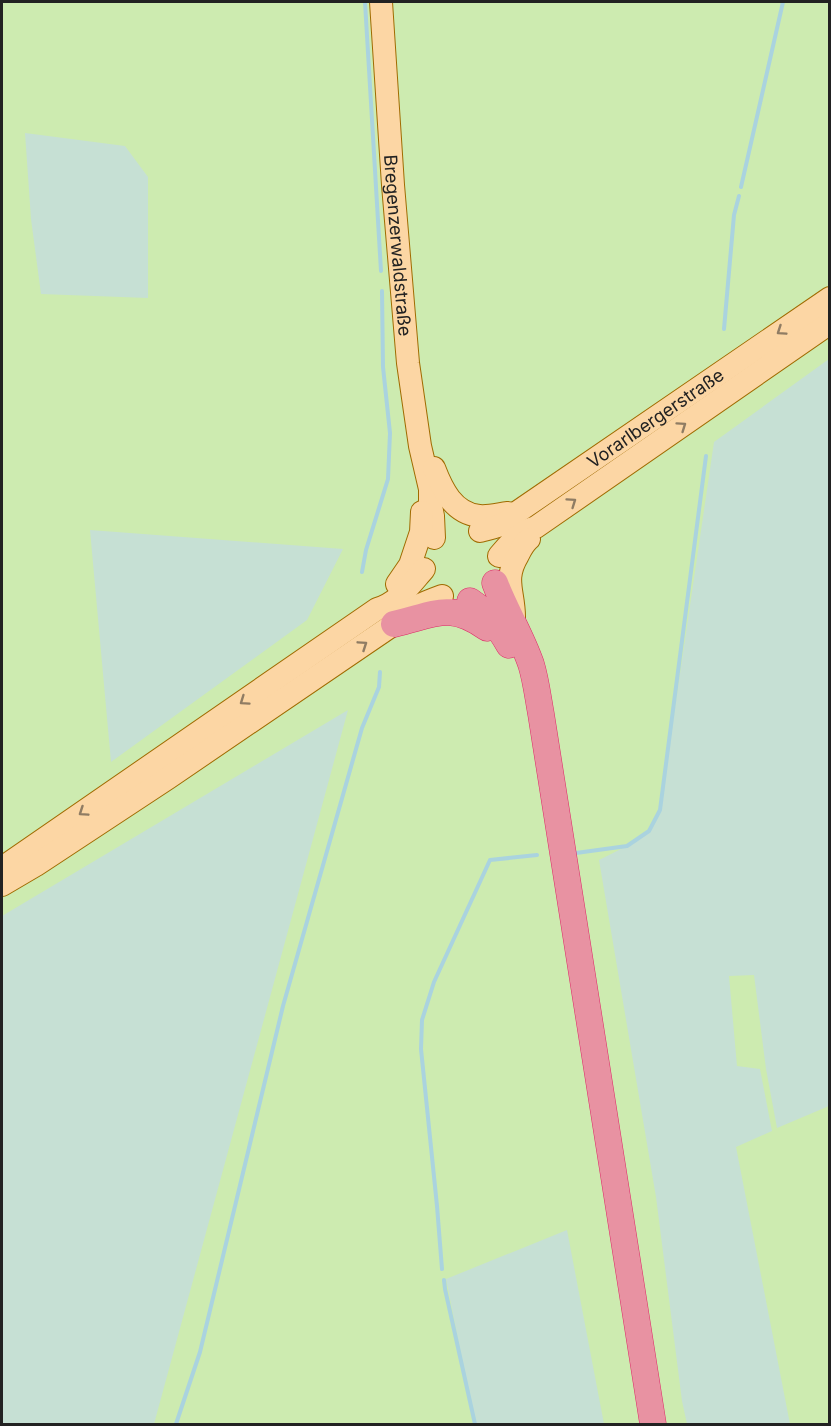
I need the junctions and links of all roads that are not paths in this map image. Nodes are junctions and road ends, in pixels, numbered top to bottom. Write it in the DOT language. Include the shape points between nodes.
graph roads {
  1 [pos="381,2"];
  2 [pos="830,297"];
  3 [pos="830,323"];
  4 [pos="420,446"];
  5 [pos="430,489"];
  6 [pos="516,513"];
  7 [pos="536,527"];
  8 [pos="471,528"];
  9 [pos="434,538"];
  10 [pos="499,556"];
  11 [pos="424,569"];
  12 [pos="495,583"];
  13 [pos="442,596"];
  14 [pos="470,601"];
  15 [pos="386,617"];
  16 [pos="515,624"];
  17 [pos="318,650"];
  18 [pos="514,654"];
  19 [pos="284,698"];
  20 [pos="2,868"];
  21 [pos="2,885"];
  22 [pos="637,1425"];
  23 [pos="653,1425"];
  1 -- 4 [label="main road, Bregenzerwaldstraße" via="408,363"];
  2 -- 6 [label="main road, Vorarlbergerstraße, one-way"];
  7 -- 3 [label="main road, Vorarlbergerstraße, one-way"];
  4 -- 5 [label="main road, Bregenzerwaldstraße"];
  4 -- 6 [label="main road" via="446,494 458,507 478,516"];
  4 -- 15 [label="main road" via="416,462 421,532 410,565 386,596"];
  5 -- 8 [label="main road, Bregenzerwaldstraße" via="447,516"];
  5 -- 9 [label="main road, Bregenzerwaldstraße"];
  6 -- 8 [label="main road, Vorarlbergerstraße" via="503,525"];
  7 -- 10 [label="main road, Vorarlbergerstraße" via="520,534"];
  7 -- 16 [label="main road" via="510,572"];
  8 -- 9 [label="main road, Vorarlbergerstraße" via="447,528"];
  8 -- 10 [label="main road" via="493,542"];
  9 -- 11 [label="main road" via="427,547"];
  10 -- 12 [label="main road"];
  11 -- 13 [label="main road" via="434,591"];
  11 -- 15 [label="main road" via="391,604"];
  12 -- 14 [label="main road"];
  12 -- 16 [label="highway"];
  13 -- 14 [label="main road"];
  13 -- 15 [label="main road" via="402,615"];
  14 -- 18 [label="highway" via="494,621"];
  15 -- 17 [label="main road"];
  15 -- 18 [label="highway" via="459,613 492,632"];
  19 -- 15 [label="main road, one-way"];
  16 -- 23 [label="highway" via="532,666 541,714"];
  17 -- 19 [label="main road" via="312,667 285,686"];
  17 -- 20 [label="main road, one-way"];
  18 -- 22 [label="highway" via="543,799"];
  19 -- 21 [label="main road"];
}
